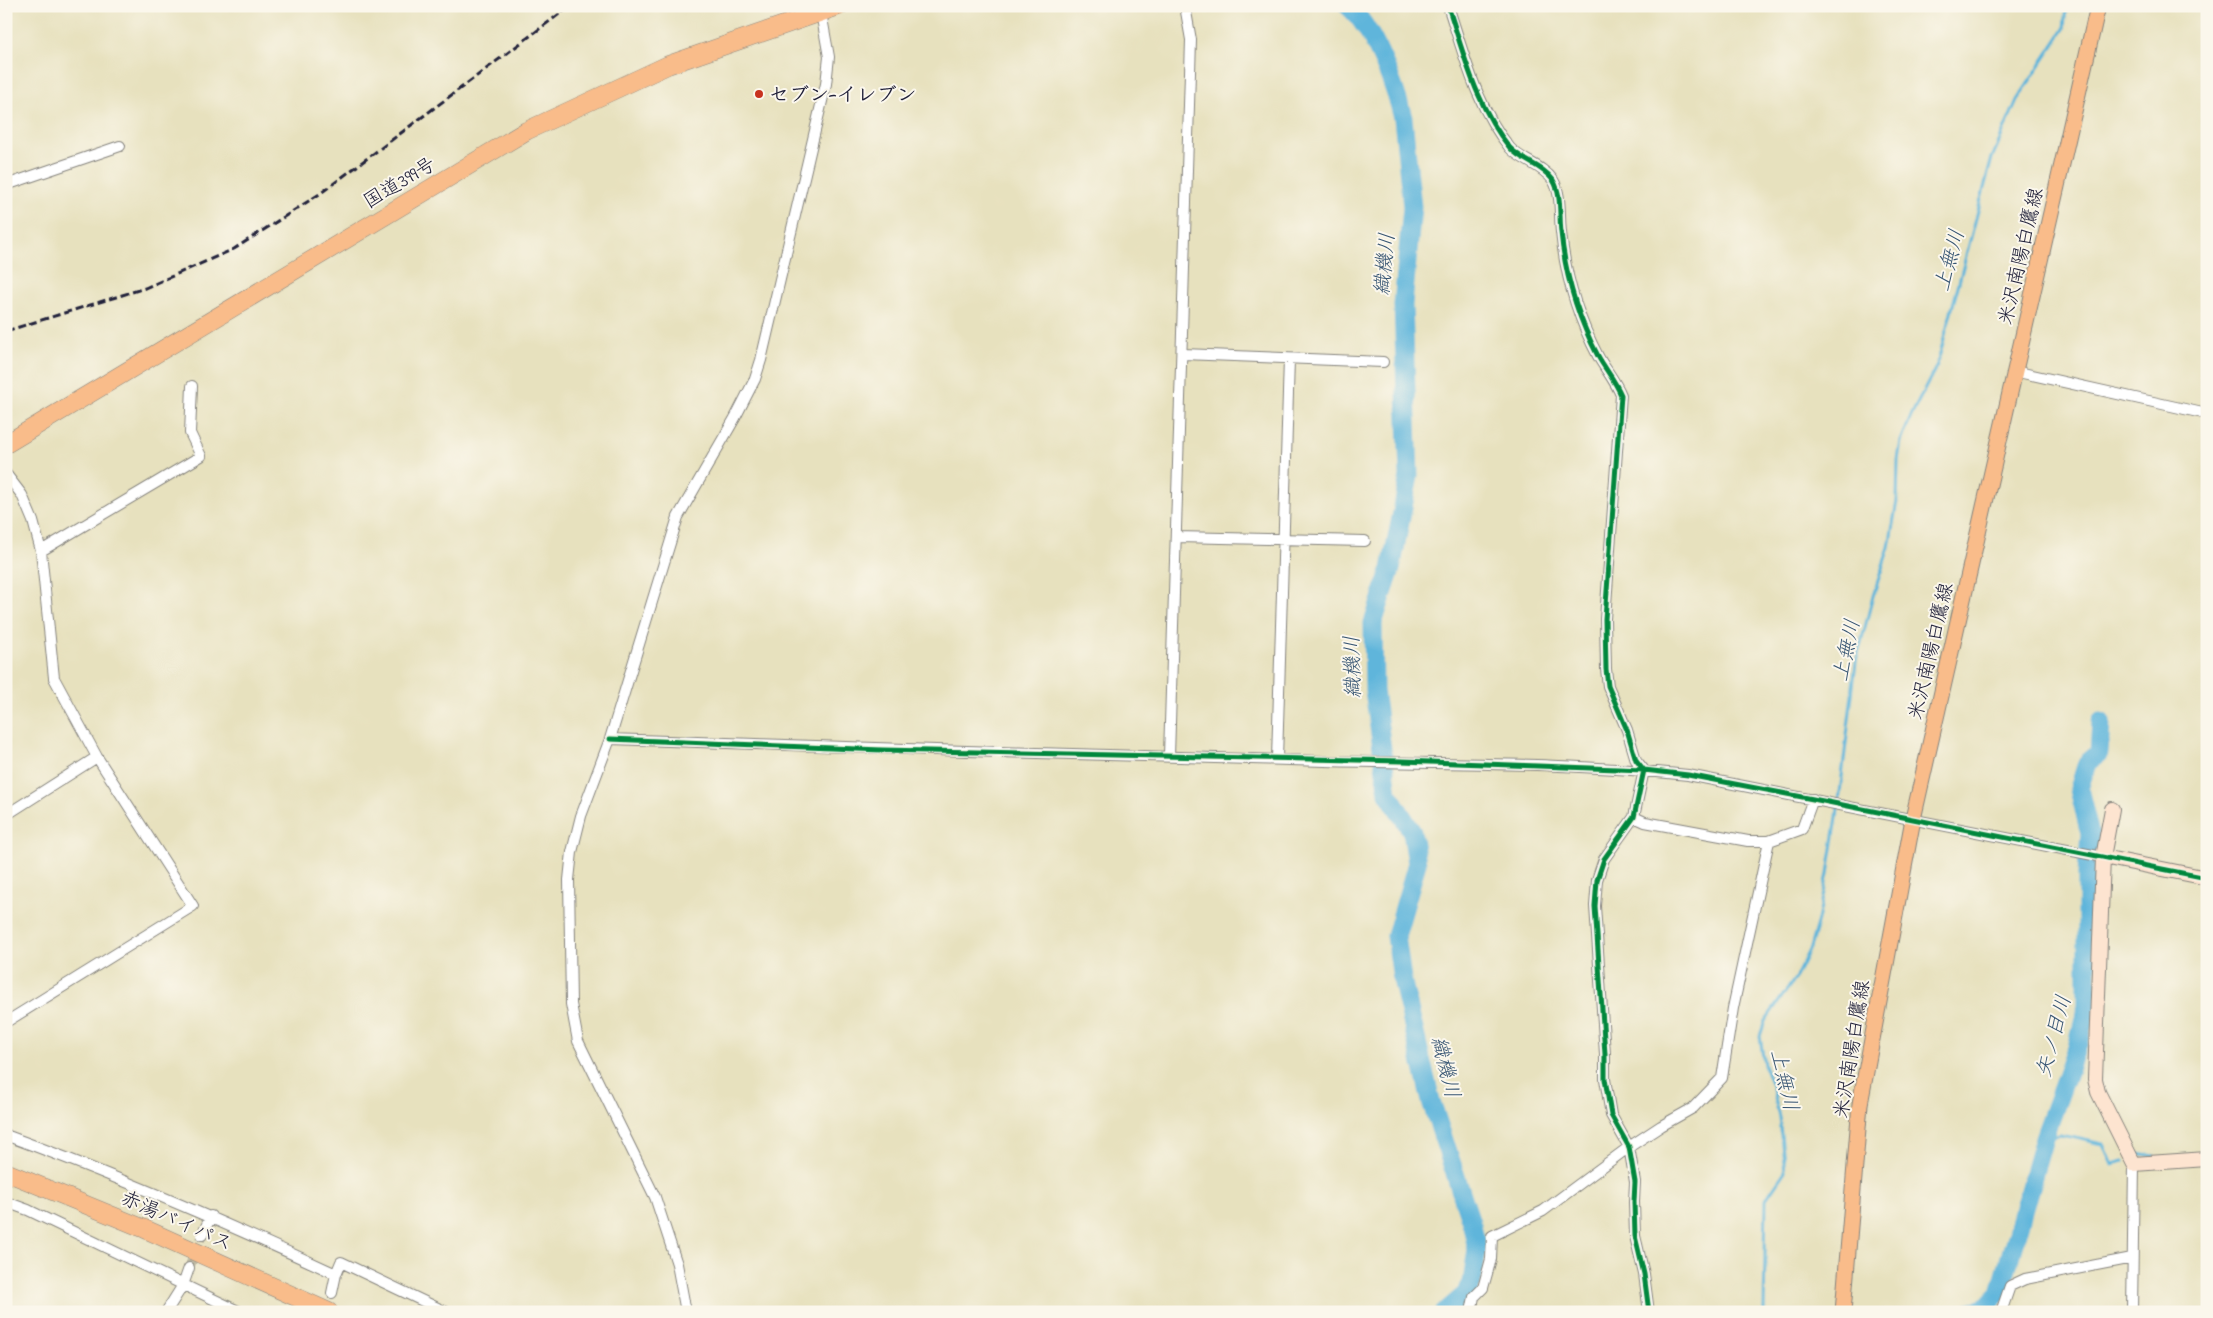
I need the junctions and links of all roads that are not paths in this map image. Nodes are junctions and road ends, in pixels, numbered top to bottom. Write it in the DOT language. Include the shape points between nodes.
graph roads {
  1 [pos="839,6"];
  2 [pos="1185,6"];
  3 [pos="1448,6"];
  4 [pos="2098,6"];
  5 [pos="820,9"];
  6 [pos="120,146"];
  7 [pos="6,186"];
  8 [pos="1183,354"];
  9 [pos="1289,359"];
  10 [pos="1383,362"];
  11 [pos="2014,372"];
  12 [pos="192,386"];
  13 [pos="2207,414"];
  14 [pos="6,444"];
  15 [pos="6,474"];
  16 [pos="1177,537"];
  17 [pos="1283,539"];
  18 [pos="1365,541"];
  19 [pos="41,551"];
  20 [pos="610,739"];
  21 [pos="1169,756"];
  22 [pos="97,757"];
  23 [pos="1277,759"];
  24 [pos="1644,770"];
  25 [pos="1813,799"];
  26 [pos="2112,809"];
  27 [pos="6,816"];
  28 [pos="1634,817"];
  29 [pos="1913,819"];
  30 [pos="1769,841"];
  31 [pos="2103,857"];
  32 [pos="2207,878"];
  33 [pos="6,1022"];
  34 [pos="6,1134"];
  35 [pos="1629,1147"];
  36 [pos="2207,1159"];
  37 [pos="2134,1164"];
  38 [pos="6,1172"];
  39 [pos="6,1202"];
  40 [pos="211,1216"];
  41 [pos="202,1236"];
  42 [pos="2132,1258"];
  43 [pos="190,1268"];
  44 [pos="336,1274"];
  45 [pos="183,1285"];
  46 [pos="332,1293"];
  47 [pos="166,1312"];
  48 [pos="240,1312"];
  49 [pos="329,1312"];
  50 [pos="446,1312"];
  51 [pos="686,1312"];
  52 [pos="1471,1312"];
  53 [pos="1649,1312"];
  54 [pos="1843,1312"];
  55 [pos="2001,1312"];
  56 [pos="2132,1312"];
  1 -- 5 [label="highway, 国道399号"];
  2 -- 8 [label="street" via="1191,40"];
  3 -- 24 [label="street" via="1479,100 1488,117 1513,151 1546,172 1554,181 1561,233 1579,315 1621,395 1605,620 1606,669 1608,686 1636,760"];
  4 -- 11 [label="main road, 米沢南陽白鷹線"];
  5 -- 14 [label="highway, 国道399号" via="668,65 526,130"];
  5 -- 20 [label="street" via="829,56 826,84 761,360 736,416 678,517"];
  6 -- 7 [label="street"];
  8 -- 9 [label="street"];
  8 -- 16 [label="street"];
  9 -- 10 [label="street"];
  9 -- 17 [label="street"];
  11 -- 13 [label="street"];
  11 -- 29 [label="main road, 米沢南陽白鷹線"];
  12 -- 19 [label="street" via="190,433 200,456"];
  15 -- 19 [label="street" via="22,495"];
  16 -- 17 [label="street"];
  16 -- 21 [label="street"];
  17 -- 18 [label="street"];
  17 -- 23 [label="street"];
  19 -- 22 [label="street" via="54,678"];
  20 -- 21 [label="street" via="882,750"];
  20 -- 51 [label="street" via="586,801 572,852 568,921 571,1004 578,1042 655,1197 677,1264"];
  21 -- 23 [label="street"];
  22 -- 27 [label="street"];
  22 -- 33 [label="street" via="193,906"];
  23 -- 24 [label="street"];
  24 -- 25 [label="street" via="1688,775"];
  24 -- 28 [label="street"];
  25 -- 29 [label="street"];
  25 -- 30 [label="street" via="1802,829"];
  26 -- 31 [label="street"];
  28 -- 30 [label="street" via="1645,822 1748,841"];
  28 -- 35 [label="street" via="1604,858 1597,880 1595,906 1605,1079 1611,1115"];
  29 -- 31 [label="street"];
  29 -- 54 [label="main road, 米沢南陽白鷹線" via="1860,1104"];
  30 -- 35 [label="street" via="1733,1008 1722,1078 1693,1108"];
  31 -- 32 [label="street"];
  31 -- 37 [label="street" via="2095,1079 2098,1092"];
  34 -- 40 [label="street"];
  35 -- 52 [label="street" via="1543,1211 1492,1236 1491,1259 1483,1288 1474,1297"];
  35 -- 53 [label="street" via="1635,1182 1635,1236"];
  36 -- 37 [label="street"];
  37 -- 42 [label="street"];
  38 -- 49 [label="highway, 赤湯バイパス" via="145,1229"];
  39 -- 45 [label="street"];
  40 -- 41 [label="street"];
  40 -- 44 [label="street"];
  42 -- 55 [label="street" via="2025,1279 2010,1286"];
  42 -- 56 [label="street"];
  43 -- 45 [label="street"];
  44 -- 46 [label="street"];
  44 -- 50 [label="street" via="341,1262"];
  45 -- 47 [label="street"];
  45 -- 48 [label="street"];
}
